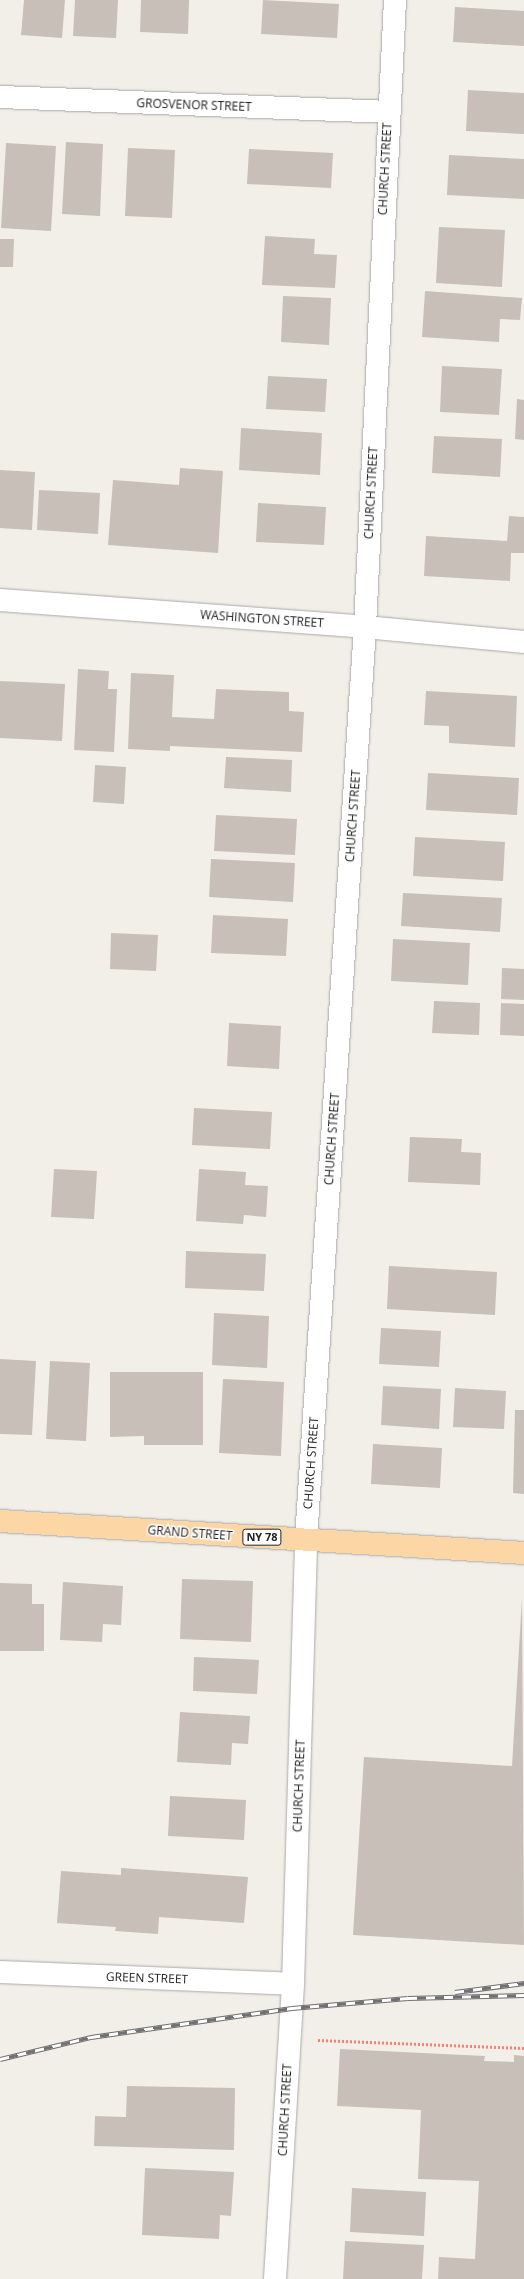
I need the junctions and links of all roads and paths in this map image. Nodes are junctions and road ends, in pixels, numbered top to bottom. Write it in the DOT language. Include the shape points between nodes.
graph roads {
  1 [pos="394,0"];
  2 [pos="0,97"];
  3 [pos="388,112"];
  4 [pos="0,600"];
  5 [pos="365,627"];
  6 [pos="524,642"];
  7 [pos="0,1521"];
  8 [pos="306,1540"];
  9 [pos="524,1553"];
  10 [pos="0,1972"];
  11 [pos="293,1984"];
  12 [pos="290,2039"];
  13 [pos="524,2048"];
  14 [pos="275,2279"];
  1 -- 3 [label="street, CHURCH STREET"];
  2 -- 3 [label="street, GROSVENOR STREET"];
  3 -- 5 [label="street, CHURCH STREET"];
  4 -- 5 [label="street, WASHINGTON STREET"];
  5 -- 6 [label="street, WASHINGTON STREET"];
  5 -- 8 [label="street, CHURCH STREET"];
  7 -- 8 [label="main road, GRAND STREET / NY 78"];
  8 -- 9 [label="main road, GRAND STREET / NY 78"];
  8 -- 11 [label="street, CHURCH STREET"];
  10 -- 11 [label="street, GREEN STREET"];
  11 -- 12 [label="street, CHURCH STREET"];
  12 -- 13 [label="path"];
  12 -- 14 [label="street, CHURCH STREET"];
}
